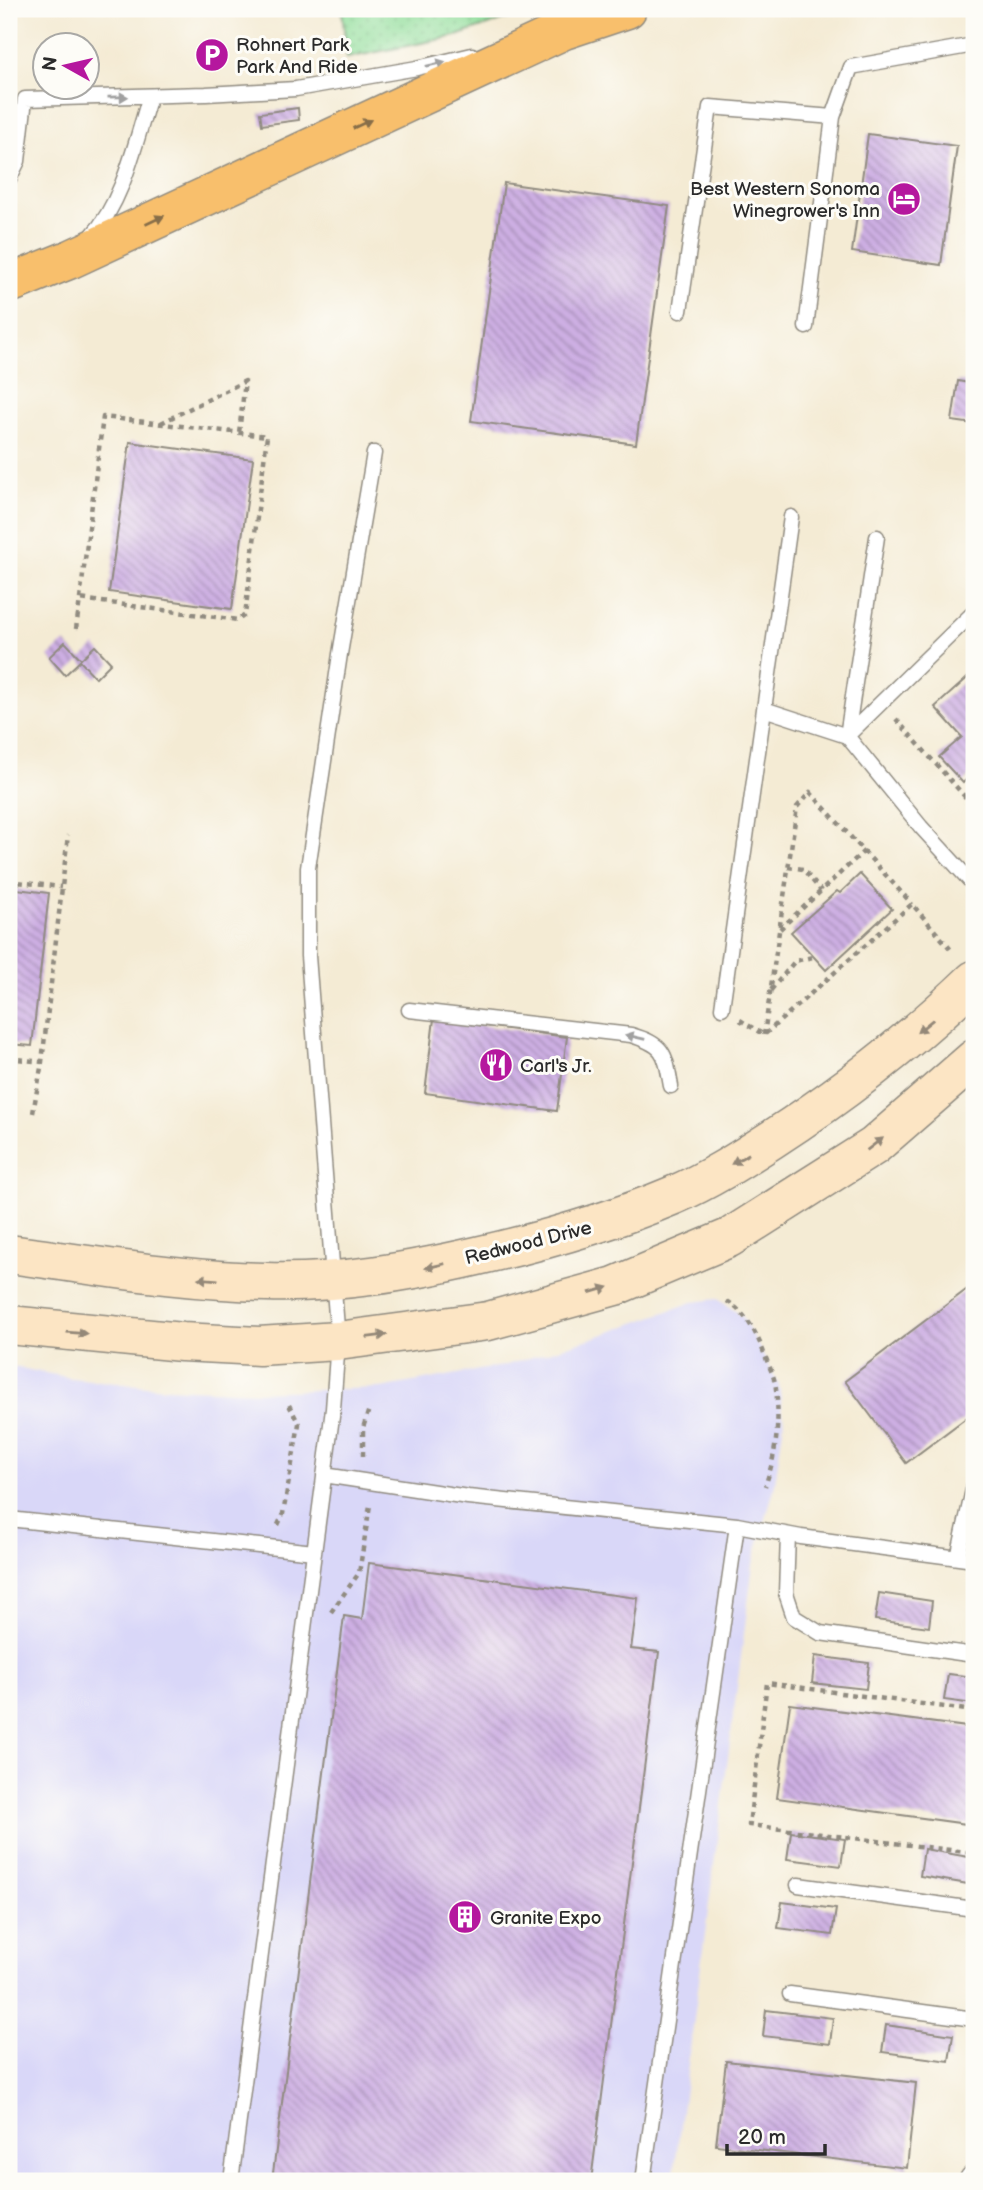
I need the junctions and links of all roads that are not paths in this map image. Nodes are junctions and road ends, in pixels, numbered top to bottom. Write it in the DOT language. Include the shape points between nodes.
graph roads {
  1 [pos="627,9"];
  2 [pos="564,30"];
  3 [pos="974,46"];
  4 [pos="150,96"];
  5 [pos="834,117"];
  6 [pos="9,178"];
  7 [pos="71,259"];
  8 [pos="9,284"];
  9 [pos="680,311"];
  10 [pos="806,327"];
  11 [pos="374,453"];
  12 [pos="791,517"];
  13 [pos="877,537"];
  14 [pos="974,612"];
  15 [pos="764,709"];
  16 [pos="847,736"];
  17 [pos="974,885"];
  18 [pos="964,966"];
  19 [pos="722,1008"];
  20 [pos="409,1010"];
  21 [pos="974,1059"];
  22 [pos="671,1086"];
  23 [pos="9,1254"];
  24 [pos="334,1279"];
  25 [pos="9,1325"];
  26 [pos="338,1340"];
  27 [pos="324,1475"];
  28 [pos="974,1485"];
  29 [pos="9,1519"];
  30 [pos="737,1525"];
  31 [pos="788,1535"];
  32 [pos="314,1552"];
  33 [pos="958,1558"];
  34 [pos="974,1560"];
  35 [pos="974,1655"];
  36 [pos="799,1885"];
  37 [pos="974,1909"];
  38 [pos="790,1994"];
  39 [pos="974,2020"];
  40 [pos="231,2181"];
  41 [pos="643,2181"];
  1 -- 2 [label="highway"];
  4 -- 2 [label="lane, one-way" via="296,89 418,68"];
  7 -- 2 [label="highway, one-way"];
  3 -- 5 [label="lane" via="851,67"];
  6 -- 4 [label="lane, one-way" via="18,161 25,99"];
  4 -- 7 [label="lane" via="102,224"];
  5 -- 9 [label="lane" via="709,107"];
  5 -- 10 [label="lane"];
  7 -- 8 [label="highway"];
  11 -- 24 [label="lane" via="308,868 307,956"];
  12 -- 15 [label="lane"];
  13 -- 16 [label="lane"];
  14 -- 16 [label="lane"];
  15 -- 16 [label="lane"];
  15 -- 19 [label="lane"];
  16 -- 17 [label="lane"];
  18 -- 24 [label="main road, Redwood Drive, one-way" via="932,1020 831,1101 677,1194 603,1223 519,1247 422,1268"];
  22 -- 20 [label="lane, one-way" via="665,1054 641,1038"];
  26 -- 21 [label="main road, one-way" via="488,1321 615,1286 729,1238 874,1146"];
  24 -- 23 [label="main road, Redwood Drive, one-way" via="207,1279"];
  24 -- 26 [label="lane"];
  25 -- 26 [label="main road, one-way" via="246,1345"];
  26 -- 27 [label="lane"];
  27 -- 30 [label="lane" via="468,1497"];
  27 -- 32 [label="lane"];
  28 -- 33 [label="lane"];
  29 -- 32 [label="lane"];
  30 -- 31 [label="lane"];
  30 -- 41 [label="lane"];
  31 -- 33 [label="lane"];
  31 -- 35 [label="lane" via="786,1593 794,1617 820,1633"];
  32 -- 40 [label="lane"];
  33 -- 34 [label="lane"];
  36 -- 37 [label="lane"];
  38 -- 39 [label="lane"];
}
